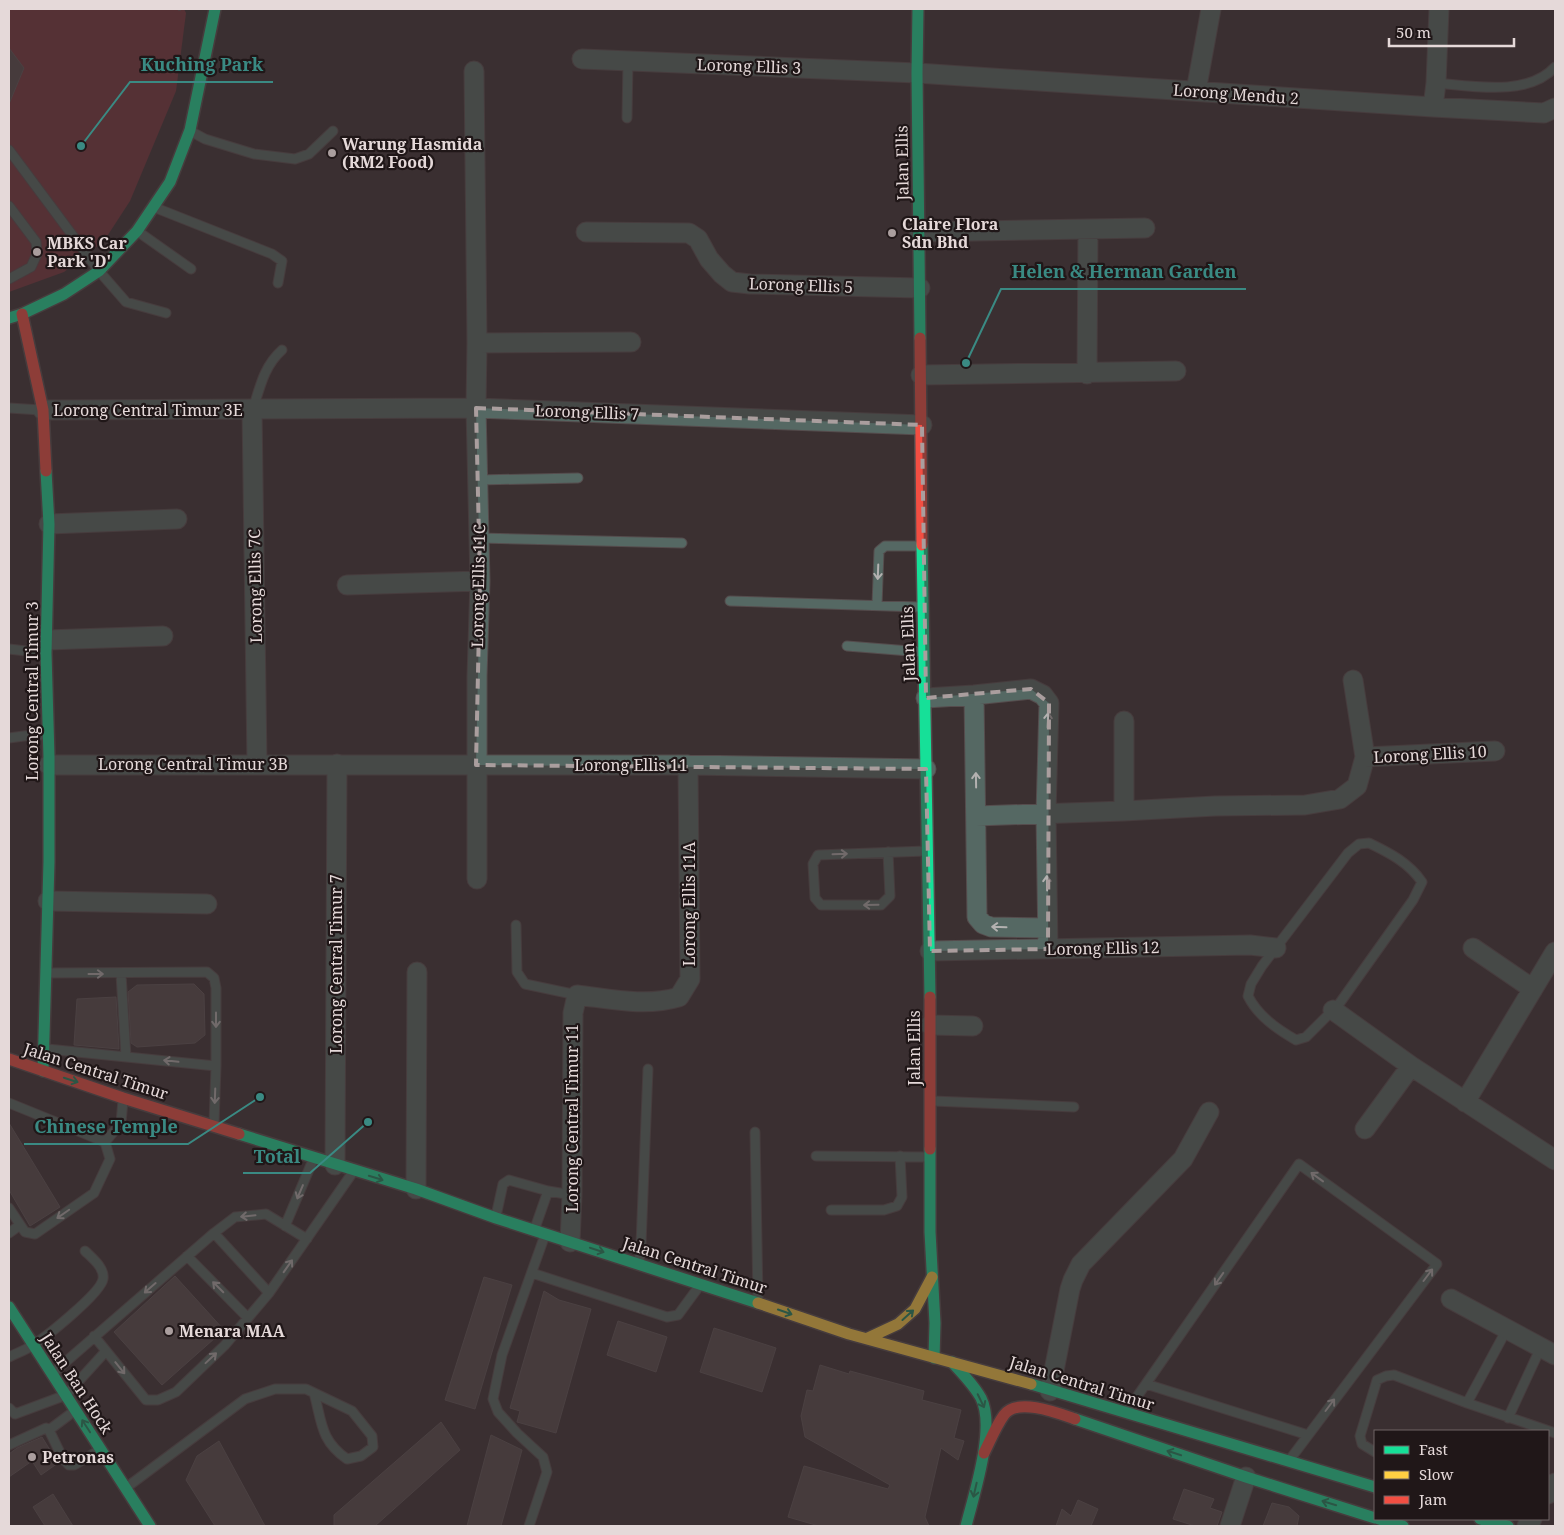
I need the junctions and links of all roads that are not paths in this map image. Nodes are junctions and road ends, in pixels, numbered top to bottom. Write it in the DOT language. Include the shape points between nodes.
graph roads {
  1 [pos="215,9"];
  2 [pos="918,9"];
  3 [pos="1211,9"];
  4 [pos="1439,9"];
  5 [pos="582,59"];
  6 [pos="628,60"];
  7 [pos="1555,67"];
  8 [pos="474,71"];
  9 [pos="917,73"];
  10 [pos="1436,83"];
  11 [pos="1196,90"];
  12 [pos="1433,108"];
  13 [pos="1555,108"];
  14 [pos="627,118"];
  15 [pos="190,130"];
  16 [pos="333,132"];
  17 [pos="9,150"];
  18 [pos="12,162"];
  19 [pos="9,206"];
  20 [pos="153,207"];
  21 [pos="1145,228"];
  22 [pos="1088,230"];
  23 [pos="137,231"];
  24 [pos="586,232"];
  25 [pos="920,232"];
  26 [pos="191,269"];
  27 [pos="100,271"];
  28 [pos="9,278"];
  29 [pos="278,283"];
  30 [pos="920,288"];
  31 [pos="166,313"];
  32 [pos="22,314"];
  33 [pos="9,318"];
  34 [pos="630,342"];
  35 [pos="477,343"];
  36 [pos="282,350"];
  37 [pos="1176,371"];
  38 [pos="1087,374"];
  39 [pos="921,375"];
  40 [pos="9,408"];
  41 [pos="476,408"];
  42 [pos="252,409"];
  43 [pos="43,410"];
  44 [pos="922,425"];
  45 [pos="578,478"];
  46 [pos="478,480"];
  47 [pos="177,518"];
  48 [pos="49,524"];
  49 [pos="479,538"];
  50 [pos="682,544"];
  51 [pos="922,546"];
  52 [pos="480,581"];
  53 [pos="347,585"];
  54 [pos="730,601"];
  55 [pos="877,605"];
  56 [pos="922,608"];
  57 [pos="163,636"];
  58 [pos="46,646"];
  59 [pos="847,646"];
  60 [pos="9,649"];
  61 [pos="924,652"];
  62 [pos="1353,680"];
  63 [pos="974,695"];
  64 [pos="926,698"];
  65 [pos="1124,721"];
  66 [pos="49,735"];
  67 [pos="9,738"];
  68 [pos="1495,750"];
  69 [pos="1365,757"];
  70 [pos="257,764"];
  71 [pos="337,764"];
  72 [pos="476,764"];
  73 [pos="49,765"];
  74 [pos="688,765"];
  75 [pos="926,769"];
  76 [pos="1124,811"];
  77 [pos="1046,814"];
  78 [pos="976,816"];
  79 [pos="928,851"];
  80 [pos="888,852"];
  81 [pos="477,879"];
  82 [pos="48,902"];
  83 [pos="207,904"];
  84 [pos="516,925"];
  85 [pos="1047,928"];
  86 [pos="1276,948"];
  87 [pos="1473,948"];
  88 [pos="1048,949"];
  89 [pos="930,951"];
  90 [pos="1555,952"];
  91 [pos="417,972"];
  92 [pos="47,973"];
  93 [pos="121,974"];
  94 [pos="1533,989"];
  95 [pos="577,995"];
  96 [pos="1333,1010"];
  97 [pos="930,1025"];
  98 [pos="972,1026"];
  99 [pos="44,1048"];
  100 [pos="126,1057"];
  101 [pos="9,1059"];
  102 [pos="216,1066"];
  103 [pos="1411,1066"];
  104 [pos="648,1068"];
  105 [pos="43,1071"];
  106 [pos="123,1098"];
  107 [pos="930,1100"];
  108 [pos="1465,1102"];
  109 [pos="9,1103"];
  110 [pos="1074,1107"];
  111 [pos="1209,1112"];
  112 [pos="214,1126"];
  113 [pos="1365,1129"];
  114 [pos="755,1132"];
  115 [pos="106,1142"];
  116 [pos="816,1156"];
  117 [pos="900,1156"];
  118 [pos="930,1156"];
  119 [pos="314,1158"];
  120 [pos="1555,1160"];
  121 [pos="334,1165"];
  122 [pos="354,1171"];
  123 [pos="416,1190"];
  124 [pos="548,1191"];
  125 [pos="572,1195"];
  126 [pos="9,1208"];
  127 [pos="831,1210"];
  128 [pos="496,1218"];
  129 [pos="20,1225"];
  130 [pos="285,1226"];
  131 [pos="534,1231"];
  132 [pos="9,1233"];
  133 [pos="214,1233"];
  134 [pos="546,1235"];
  135 [pos="306,1239"];
  136 [pos="570,1242"];
  137 [pos="85,1251"];
  138 [pos="187,1256"];
  139 [pos="638,1264"];
  140 [pos="532,1273"];
  141 [pos="932,1277"];
  142 [pos="700,1285"];
  143 [pos="269,1293"];
  144 [pos="1451,1299"];
  145 [pos="758,1303"];
  146 [pos="9,1307"];
  147 [pos="248,1318"];
  148 [pos="1507,1328"];
  149 [pos="94,1336"];
  150 [pos="868,1338"];
  151 [pos="33,1345"];
  152 [pos="106,1351"];
  153 [pos="1548,1351"];
  154 [pos="9,1357"];
  155 [pos="934,1358"];
  156 [pos="952,1362"];
  157 [pos="52,1374"];
  158 [pos="1146,1384"];
  159 [pos="1050,1391"];
  160 [pos="314,1393"];
  161 [pos="66,1396"];
  162 [pos="1467,1404"];
  163 [pos="9,1408"];
  164 [pos="75,1410"];
  165 [pos="1125,1413"];
  166 [pos="1508,1418"];
  167 [pos="49,1430"];
  168 [pos="1540,1430"];
  169 [pos="1308,1435"];
  170 [pos="9,1445"];
  171 [pos="101,1450"];
  172 [pos="1374,1451"];
  173 [pos="984,1453"];
  174 [pos="1288,1462"];
  175 [pos="1246,1477"];
  176 [pos="125,1488"];
  177 [pos="1374,1488"];
  178 [pos="1374,1518"];
  179 [pos="1382,1520"];
  180 [pos="1484,1520"];
  181 [pos="150,1526"];
  182 [pos="529,1526"];
  183 [pos="966,1526"];
  184 [pos="1230,1526"];
  185 [pos="1403,1526"];
  186 [pos="1508,1526"];
  1 -- 15 [label="main road"];
  2 -- 9 [label="main road, Jalan Ellis"];
  3 -- 11 [label="street"];
  4 -- 10 [label="street"];
  5 -- 6 [label="street, Lorong Ellis 3"];
  6 -- 9 [label="street, Lorong Ellis 3"];
  6 -- 14 [label="lane"];
  7 -- 10 [label="lane" via="1537,80 1501,88"];
  8 -- 35 [label="street, Lorong Ellis 11C"];
  9 -- 11 [label="street, Lorong Mendu 2"];
  9 -- 25 [label="main road, Jalan Ellis"];
  10 -- 12 [label="street"];
  11 -- 12 [label="street, Lorong Mendu 2"];
  12 -- 13 [label="street, Lorong Mendu 2" via="1544,113"];
  15 -- 16 [label="lane" via="205,140 254,154 295,159 309,154"];
  15 -- 20 [label="main road" via="170,182"];
  17 -- 18 [label="lane"];
  18 -- 27 [label="lane"];
  19 -- 28 [label="lane" via="36,242 37,254 31,267"];
  20 -- 23 [label="main road"];
  20 -- 29 [label="lane" via="272,254 282,261"];
  21 -- 22 [label="street"];
  22 -- 25 [label="street"];
  22 -- 38 [label="street"];
  23 -- 26 [label="lane"];
  23 -- 27 [label="main road"];
  24 -- 30 [label="street, Lorong Ellis 5" via="689,233 732,282"];
  25 -- 30 [label="main road, Jalan Ellis"];
  27 -- 31 [label="lane" via="126,302"];
  27 -- 32 [label="main road" via="64,294"];
  30 -- 39 [label="main road, Jalan Ellis"];
  32 -- 33 [label="main road"];
  32 -- 43 [label="main road, Lorong Central Timur 3"];
  34 -- 35 [label="street"];
  35 -- 41 [label="street, Lorong Ellis 11C"];
  36 -- 42 [label="lane" via="272,358 264,372"];
  37 -- 38 [label="street"];
  38 -- 39 [label="street"];
  39 -- 44 [label="main road, Jalan Ellis"];
  40 -- 43 [label="lane"];
  41 -- 42 [label="street, Lorong Ellis 7"];
  41 -- 44 [label="street, Lorong Ellis 7"];
  41 -- 46 [label="street, Lorong Ellis 11C"];
  42 -- 43 [label="street, Lorong Central Timur 3E"];
  42 -- 70 [label="street, Lorong Ellis 7C"];
  43 -- 48 [label="main road, Lorong Central Timur 3"];
  44 -- 51 [label="main road, Jalan Ellis"];
  45 -- 46 [label="lane"];
  46 -- 49 [label="street, Lorong Ellis 11C"];
  47 -- 48 [label="street"];
  48 -- 58 [label="main road, Lorong Central Timur 3"];
  49 -- 50 [label="lane"];
  49 -- 52 [label="street, Lorong Ellis 11C"];
  51 -- 55 [label="lane, one-way" via="884,546 879,551"];
  51 -- 56 [label="main road, Jalan Ellis"];
  52 -- 53 [label="street"];
  52 -- 72 [label="street, Lorong Ellis 11C"];
  54 -- 55 [label="lane"];
  55 -- 56 [label="lane"];
  56 -- 61 [label="main road, Jalan Ellis"];
  57 -- 58 [label="street"];
  58 -- 60 [label="lane"];
  58 -- 66 [label="main road, Lorong Central Timur 3"];
  59 -- 61 [label="lane"];
  61 -- 64 [label="main road, Jalan Ellis"];
  62 -- 69 [label="street"];
  63 -- 64 [label="street"];
  77 -- 63 [label="street, one-way" via="1049,703 1043,695 1031,689"];
  78 -- 63 [label="street, one-way"];
  64 -- 75 [label="main road, Jalan Ellis"];
  65 -- 76 [label="street"];
  66 -- 67 [label="lane"];
  66 -- 73 [label="main road, Lorong Central Timur 3"];
  68 -- 69 [label="street, Lorong Ellis 10"];
  69 -- 76 [label="street" via="1357,786 1340,798 1305,805"];
  70 -- 71 [label="street, Lorong Central Timur 3B"];
  70 -- 73 [label="street, Lorong Central Timur 3B"];
  71 -- 72 [label="street, Lorong Ellis 11"];
  71 -- 121 [label="street, Lorong Central Timur 7"];
  72 -- 74 [label="street, Lorong Ellis 11"];
  72 -- 81 [label="street, Lorong Ellis 11C"];
  73 -- 82 [label="main road, Lorong Central Timur 3"];
  74 -- 75 [label="street, Lorong Ellis 11"];
  74 -- 95 [label="street, Lorong Ellis 11A" via="690,979 679,997 664,1002 643,1003"];
  75 -- 79 [label="main road, Jalan Ellis"];
  76 -- 77 [label="street"];
  77 -- 78 [label="street"];
  85 -- 77 [label="street, one-way"];
  85 -- 78 [label="street, one-way" via="991,927 978,917"];
  79 -- 80 [label="lane"];
  79 -- 89 [label="main road, Jalan Ellis"];
  80 -- 80 [label="lane, one-way" via="890,896 881,904 821,905 815,898 813,864 818,855"];
  82 -- 83 [label="street"];
  82 -- 92 [label="main road, Lorong Central Timur 3"];
  84 -- 95 [label="lane" via="517,972 525,984"];
  85 -- 88 [label="street"];
  86 -- 88 [label="street, Lorong Ellis 12" via="1250,945"];
  86 -- 96 [label="lane" via="1251,984 1248,996 1255,1008 1296,1040 1306,1037"];
  86 -- 96 [label="lane" via="1348,853 1359,844 1369,843 1390,853 1414,871 1422,882 1414,900"];
  87 -- 94 [label="street"];
  88 -- 89 [label="street, Lorong Ellis 12"];
  89 -- 97 [label="main road, Jalan Ellis"];
  90 -- 94 [label="street"];
  91 -- 123 [label="street"];
  92 -- 93 [label="lane, one-way"];
  92 -- 99 [label="main road, Lorong Central Timur 3"];
  93 -- 100 [label="lane"];
  93 -- 102 [label="lane, one-way" via="207,972 214,978"];
  94 -- 108 [label="street"];
  95 -- 125 [label="street, Lorong Central Timur 11" via="573,1013"];
  96 -- 103 [label="street"];
  97 -- 98 [label="street"];
  97 -- 107 [label="main road, Jalan Ellis"];
  99 -- 100 [label="lane"];
  99 -- 105 [label="main road, Lorong Central Timur 3"];
  102 -- 100 [label="lane, one-way"];
  101 -- 105 [label="main road, Jalan Central Timur"];
  102 -- 112 [label="lane, one-way"];
  103 -- 108 [label="street"];
  103 -- 113 [label="street"];
  104 -- 139 [label="lane" via="642,1235"];
  105 -- 106 [label="main road, Jalan Central Timur, one-way"];
  106 -- 112 [label="main road, Jalan Central Timur"];
  106 -- 115 [label="lane" via="121,1123"];
  107 -- 110 [label="lane"];
  107 -- 118 [label="main road, Jalan Ellis"];
  108 -- 120 [label="street"];
  109 -- 115 [label="lane"];
  111 -- 159 [label="street" via="1184,1159 1081,1264 1070,1289"];
  112 -- 119 [label="main road, Jalan Central Timur"];
  114 -- 145 [label="lane"];
  115 -- 129 [label="lane, one-way" via="110,1159 94,1193 35,1234 25,1232"];
  116 -- 117 [label="lane"];
  117 -- 118 [label="lane"];
  117 -- 127 [label="lane" via="902,1197 898,1206 884,1210"];
  118 -- 141 [label="main road, Jalan Ellis"];
  119 -- 121 [label="main road, Jalan Central Timur"];
  119 -- 130 [label="lane, one-way"];
  121 -- 122 [label="main road, Jalan Central Timur"];
  122 -- 123 [label="main road, Jalan Central Timur, one-way"];
  122 -- 135 [label="lane"];
  123 -- 128 [label="main road, Jalan Central Timur"];
  124 -- 125 [label="lane"];
  124 -- 128 [label="lane" via="509,1180 503,1184"];
  124 -- 131 [label="lane"];
  125 -- 136 [label="street, Lorong Central Timur 11"];
  126 -- 129 [label="lane"];
  128 -- 131 [label="main road, Jalan Central Timur"];
  129 -- 132 [label="lane"];
  130 -- 133 [label="lane, one-way" via="266,1214 258,1214 235,1217"];
  130 -- 135 [label="lane"];
  131 -- 134 [label="main road, Jalan Central Timur"];
  133 -- 138 [label="lane"];
  133 -- 143 [label="lane"];
  134 -- 136 [label="main road, Jalan Central Timur"];
  134 -- 140 [label="lane"];
  143 -- 135 [label="lane, one-way"];
  136 -- 139 [label="main road, Jalan Central Timur, one-way"];
  137 -- 151 [label="lane" via="101,1267 104,1279 98,1290"];
  147 -- 138 [label="lane, one-way"];
  138 -- 149 [label="lane, one-way"];
  139 -- 142 [label="main road, Jalan Central Timur"];
  140 -- 142 [label="lane" via="667,1317 678,1315"];
  140 -- 182 [label="lane" via="502,1356 493,1399 498,1412 543,1457 547,1472"];
  150 -- 141 [label="main road, one-way" via="898,1324 915,1309"];
  141 -- 155 [label="main road, Jalan Ellis"];
  142 -- 145 [label="main road, Jalan Central Timur"];
  143 -- 147 [label="lane"];
  144 -- 148 [label="street"];
  145 -- 150 [label="main road, Jalan Central Timur, one-way"];
  146 -- 151 [label="main road, Jalan Ban Hock"];
  152 -- 147 [label="lane, one-way" via="146,1400 158,1400 176,1392"];
  148 -- 153 [label="street"];
  148 -- 162 [label="lane"];
  149 -- 152 [label="lane"];
  149 -- 157 [label="lane"];
  150 -- 155 [label="main road, Jalan Central Timur"];
  151 -- 154 [label="lane"];
  151 -- 157 [label="main road, Jalan Ban Hock"];
  152 -- 161 [label="lane"];
  153 -- 166 [label="lane"];
  155 -- 156 [label="main road, Jalan Central Timur"];
  156 -- 159 [label="main road, Jalan Central Timur"];
  156 -- 173 [label="main road, one-way" via="981,1398 986,1412"];
  157 -- 161 [label="main road, Jalan Ban Hock"];
  158 -- 165 [label="lane"];
  158 -- 169 [label="lane"];
  169 -- 158 [label="lane, one-way" via="1437,1264 1299,1164"];
  159 -- 165 [label="main road, Jalan Central Timur"];
  160 -- 160 [label="lane" via="352,1411 372,1436 373,1447 361,1456 348,1459 335,1450 324,1434"];
  160 -- 176 [label="lane" via="306,1389 275,1389 245,1399"];
  161 -- 163 [label="lane" via="15,1414"];
  161 -- 164 [label="main road, Jalan Ban Hock"];
  162 -- 166 [label="lane"];
  162 -- 172 [label="lane" via="1394,1375 1377,1380 1360,1436 1362,1444"];
  164 -- 167 [label="lane"];
  171 -- 164 [label="main road, Jalan Ban Hock, one-way"];
  165 -- 174 [label="main road, Jalan Central Timur"];
  166 -- 168 [label="lane"];
  167 -- 170 [label="lane" via="46,1428"];
  167 -- 171 [label="lane" via="69,1465"];
  169 -- 174 [label="lane"];
  171 -- 176 [label="main road, Jalan Ban Hock"];
  175 -- 173 [label="main road, one-way" via="1048,1410 1022,1406 1005,1413"];
  173 -- 183 [label="main road, one-way"];
  174 -- 177 [label="main road, Jalan Central Timur"];
  178 -- 175 [label="main road, one-way"];
  175 -- 184 [label="street"];
  176 -- 181 [label="main road, Jalan Ban Hock"];
  179 -- 185 [label="main road"];
  180 -- 186 [label="main road"];
}
